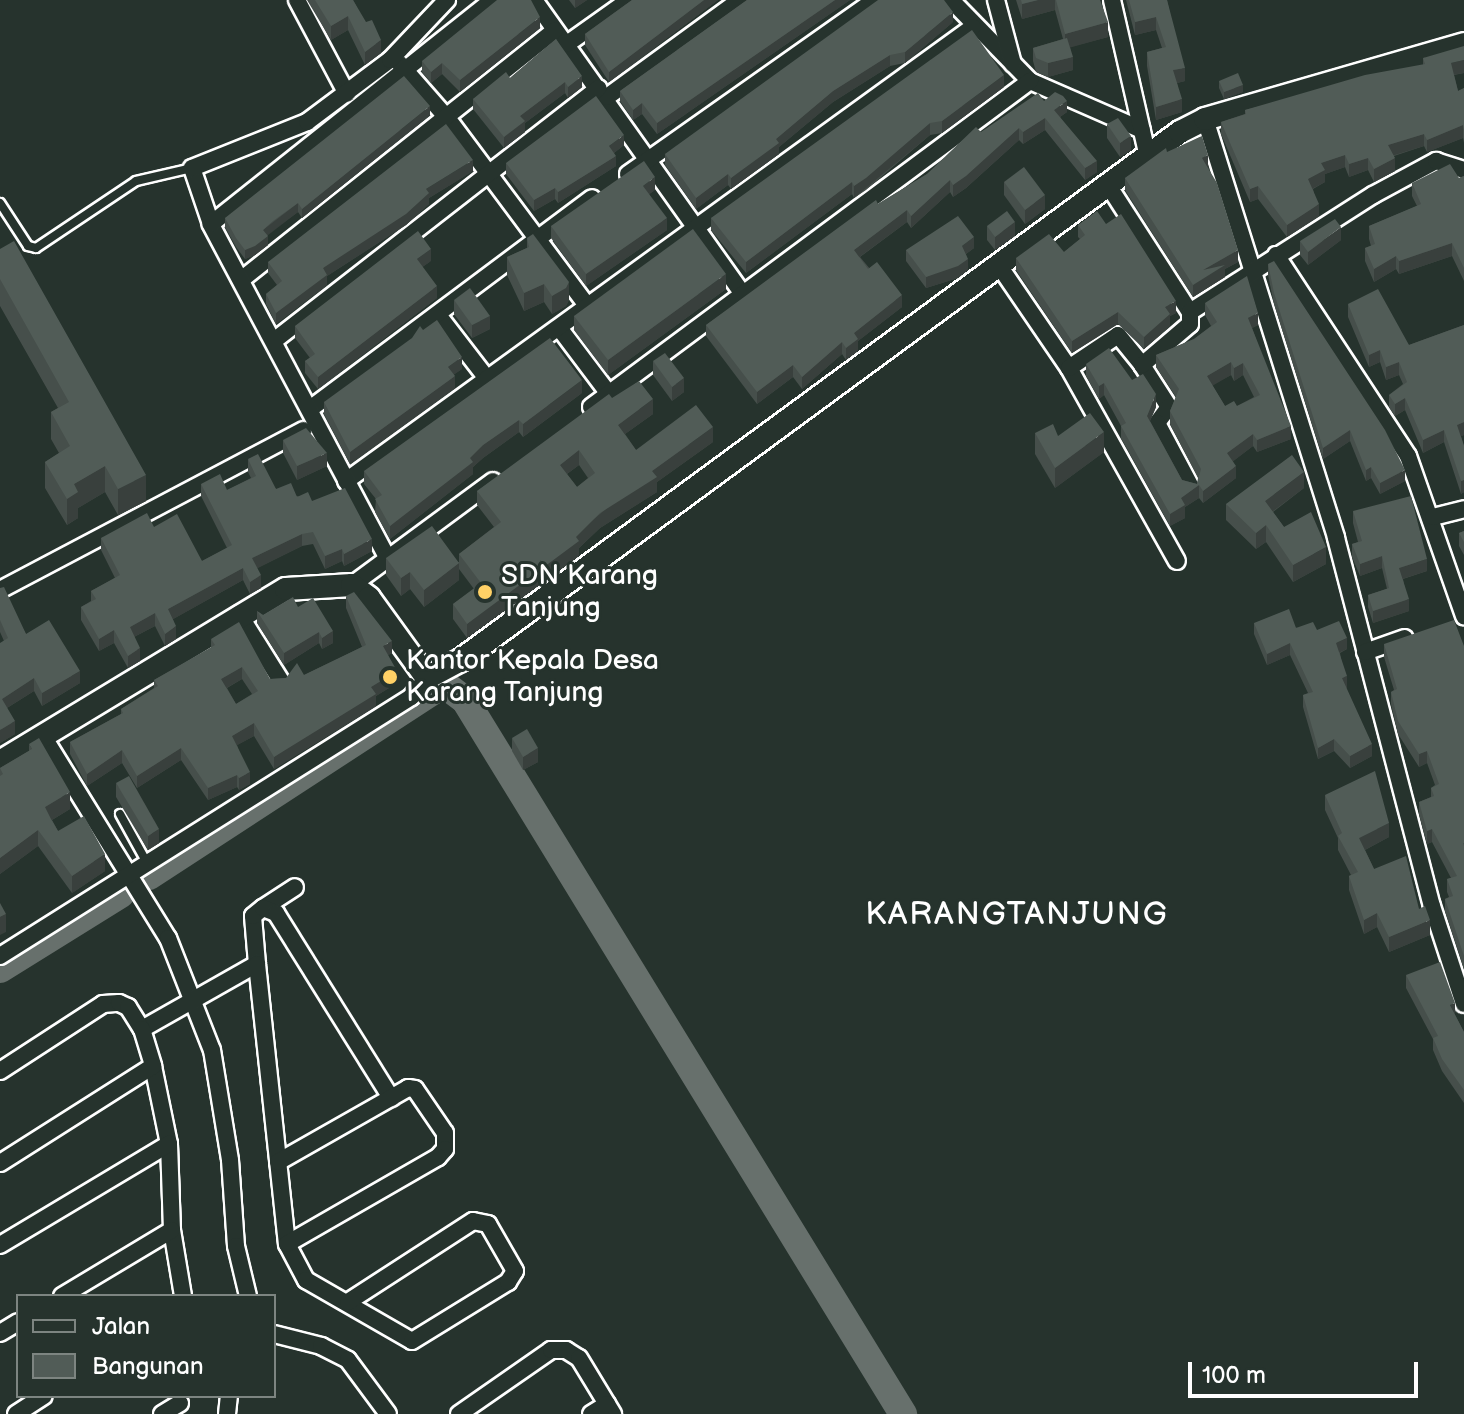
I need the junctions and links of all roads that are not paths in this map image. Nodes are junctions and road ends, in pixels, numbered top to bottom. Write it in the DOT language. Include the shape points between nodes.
graph roads {
  1 [pos="297,0"];
  2 [pos="447,0"];
  3 [pos="493,0"];
  4 [pos="534,0"];
  5 [pos="629,0"];
  6 [pos="740,0"];
  7 [pos="875,0"];
  8 [pos="951,0"];
  9 [pos="996,0"];
  10 [pos="1112,0"];
  11 [pos="973,27"];
  12 [pos="555,30"];
  13 [pos="567,44"];
  14 [pos="1464,44"];
  15 [pos="390,60"];
  16 [pos="1013,64"];
  17 [pos="406,66"];
  18 [pos="1030,81"];
  19 [pos="603,92"];
  20 [pos="347,94"];
  21 [pos="448,119"];
  22 [pos="1205,119"];
  23 [pos="1142,130"];
  24 [pos="1147,153"];
  25 [pos="650,159"];
  26 [pos="192,168"];
  27 [pos="1464,170"];
  28 [pos="490,176"];
  29 [pos="1108,185"];
  30 [pos="0,203"];
  31 [pos="211,224"];
  32 [pos="694,224"];
  33 [pos="535,236"];
  34 [pos="1276,255"];
  35 [pos="1000,267"];
  36 [pos="1253,270"];
  37 [pos="241,280"];
  38 [pos="743,294"];
  39 [pos="588,307"];
  40 [pos="1190,312"];
  41 [pos="438,315"];
  42 [pos="560,329"];
  43 [pos="275,340"];
  44 [pos="1142,365"];
  45 [pos="1069,368"];
  46 [pos="488,380"];
  47 [pos="609,394"];
  48 [pos="313,416"];
  49 [pos="572,421"];
  50 [pos="511,467"];
  51 [pos="346,481"];
  52 [pos="1191,487"];
  53 [pos="1464,509"];
  54 [pos="1433,517"];
  55 [pos="388,559"];
  56 [pos="1177,561"];
  57 [pos="352,585"];
  58 [pos="0,590"];
  59 [pos="239,614"];
  60 [pos="1459,618"];
  61 [pos="1421,632"];
  62 [pos="1365,652"];
  63 [pos="427,678"];
  64 [pos="281,681"];
  65 [pos="43,736"];
  66 [pos="0,762"];
  67 [pos="120,814"];
  68 [pos="147,863"];
  69 [pos="130,873"];
  70 [pos="295,887"];
  71 [pos="263,908"];
  72 [pos="0,956"];
  73 [pos="257,964"];
  74 [pos="194,1003"];
  75 [pos="1464,1004"];
  76 [pos="142,1029"];
  77 [pos="153,1066"];
  78 [pos="0,1071"];
  79 [pos="391,1098"];
  80 [pos="169,1144"];
  81 [pos="278,1162"];
  82 [pos="0,1163"];
  83 [pos="172,1230"];
  84 [pos="287,1244"];
  85 [pos="0,1245"];
  86 [pos="65,1294"];
  87 [pos="183,1294"];
  88 [pos="248,1294"];
  89 [pos="348,1302"];
  90 [pos="276,1335"];
  91 [pos="41,1398"];
  92 [pos="181,1404"];
  93 [pos="610,1409"];
  94 [pos="16,1414"];
  95 [pos="162,1414"];
  96 [pos="388,1414"];
  97 [pos="459,1414"];
  98 [pos="591,1414"];
  1 -- 20 [label="street"];
  2 -- 15 [label="street"];
  3 -- 17 [label="street"];
  4 -- 12 [label="street"];
  5 -- 13 [label="street"];
  6 -- 19 [label="street"];
  7 -- 25 [label="street"];
  8 -- 11 [label="street"];
  9 -- 16 [label="street"];
  10 -- 23 [label="street"];
  11 -- 16 [label="street"];
  11 -- 32 [label="street"];
  12 -- 13 [label="street"];
  12 -- 21 [label="street"];
  13 -- 19 [label="street"];
  14 -- 22 [label="street"];
  15 -- 17 [label="street"];
  15 -- 20 [label="street"];
  16 -- 18 [label="street"];
  17 -- 21 [label="street"];
  17 -- 31 [label="street"];
  18 -- 23 [label="street"];
  18 -- 38 [label="street"];
  19 -- 25 [label="street"];
  19 -- 28 [label="street"];
  20 -- 26 [label="street" via="307,122"];
  21 -- 28 [label="street"];
  21 -- 37 [label="street"];
  22 -- 24 [label="street"];
  22 -- 36 [label="street"];
  23 -- 24 [label="street"];
  24 -- 29 [label="street"];
  25 -- 32 [label="street"];
  25 -- 33 [label="street"];
  26 -- 30 [label="lane" via="136,181 36,248 28,246"];
  26 -- 31 [label="street"];
  27 -- 34 [label="street" via="1436,161"];
  28 -- 33 [label="street"];
  28 -- 43 [label="street"];
  29 -- 35 [label="street"];
  29 -- 40 [label="street"];
  31 -- 37 [label="street"];
  32 -- 38 [label="street"];
  32 -- 39 [label="street"];
  33 -- 39 [label="street"];
  33 -- 41 [label="street"];
  34 -- 36 [label="street"];
  34 -- 54 [label="street" via="1392,429"];
  35 -- 45 [label="street"];
  35 -- 63 [label="street" via="461,660"];
  36 -- 40 [label="street"];
  36 -- 62 [label="street" via="1281,375 1336,538"];
  37 -- 43 [label="street"];
  38 -- 47 [label="street"];
  39 -- 42 [label="street"];
  40 -- 44 [label="street" via="1189,325"];
  41 -- 46 [label="street"];
  41 -- 48 [label="street"];
  42 -- 46 [label="street"];
  42 -- 47 [label="street"];
  43 -- 48 [label="street"];
  44 -- 45 [label="street" via="1118,335"];
  44 -- 52 [label="street" via="1169,407 1157,423"];
  45 -- 56 [label="street"];
  46 -- 51 [label="street"];
  47 -- 49 [label="street"];
  48 -- 51 [label="street"];
  48 -- 58 [label="street"];
  50 -- 55 [label="street"];
  51 -- 55 [label="street"];
  53 -- 54 [label="street"];
  54 -- 60 [label="street"];
  55 -- 57 [label="street"];
  57 -- 59 [label="street" via="286,589"];
  57 -- 63 [label="street" via="369,598"];
  59 -- 64 [label="street"];
  59 -- 65 [label="street"];
  61 -- 62 [label="street"];
  62 -- 75 [label="street" via="1432,906"];
  63 -- 68 [label="street" via="411,697"];
  65 -- 66 [label="street"];
  65 -- 69 [label="street"];
  67 -- 68 [label="lane"];
  68 -- 69 [label="street"];
  69 -- 72 [label="street"];
  69 -- 74 [label="street" via="168,938"];
  70 -- 71 [label="street"];
  71 -- 73 [label="street" via="253,916"];
  71 -- 79 [label="street" via="276,913"];
  73 -- 74 [label="street"];
  73 -- 81 [label="street"];
  74 -- 76 [label="street"];
  74 -- 88 [label="street" via="221,1089 236,1246"];
  76 -- 77 [label="street"];
  76 -- 78 [label="street" via="128,1007 103,1004"];
  77 -- 80 [label="street"];
  77 -- 82 [label="street"];
  79 -- 81 [label="street"];
  79 -- 84 [label="street" via="415,1089 445,1133 445,1149"];
  80 -- 83 [label="street"];
  80 -- 85 [label="street"];
  81 -- 84 [label="street"];
  83 -- 86 [label="street"];
  83 -- 87 [label="street"];
  84 -- 89 [label="street" via="306,1280"];
  89 -- 89 [label="street" via="473,1221 488,1224 515,1271 508,1282 412,1341"];
  90 -- 96 [label="street" via="321,1346 348,1360"];
  91 -- 94 [label="street"];
  92 -- 95 [label="street"];
  93 -- 97 [label="street" via="579,1358 566,1350 551,1350"];
  93 -- 98 [label="street"];
}
